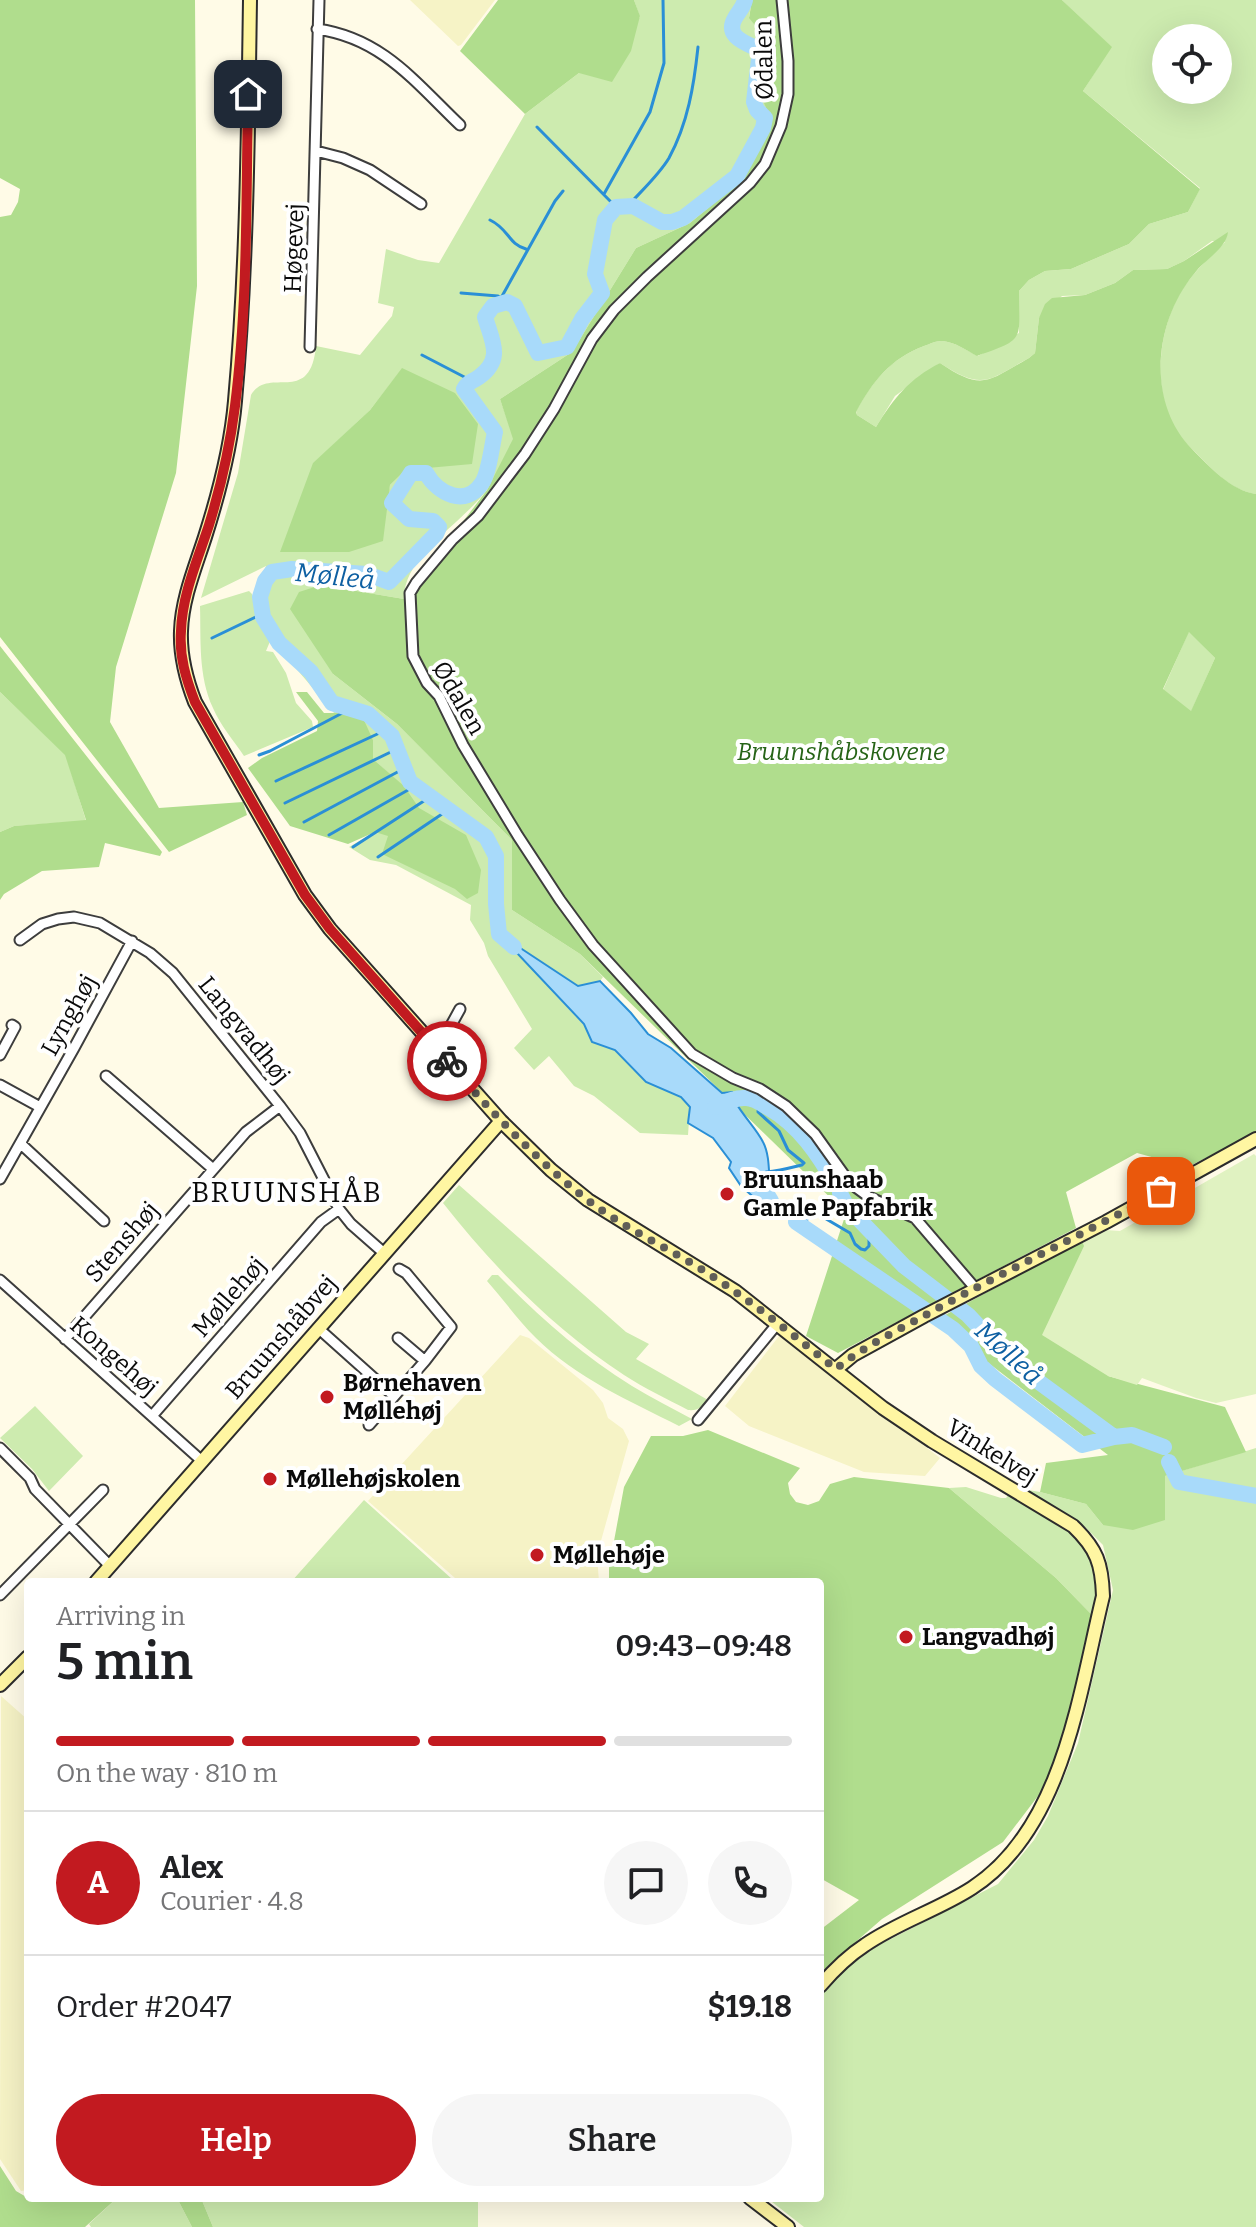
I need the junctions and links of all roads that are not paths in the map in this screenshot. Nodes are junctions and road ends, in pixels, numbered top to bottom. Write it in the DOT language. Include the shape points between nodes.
graph roads {
  1 [pos="250,0"];
  2 [pos="319,0"];
  3 [pos="782,0"];
  4 [pos="317,29"];
  5 [pos="460,125"];
  6 [pos="316,151"];
  7 [pos="421,204"];
  8 [pos="310,347"];
  9 [pos="20,940"];
  10 [pos="132,941"];
  11 [pos="460,1009"];
  12 [pos="12,1025"];
  13 [pos="433,1045"];
  14 [pos="0,1055"];
  15 [pos="106,1076"];
  16 [pos="0,1085"];
  17 [pos="280,1106"];
  18 [pos="40,1107"];
  19 [pos="501,1121"];
  20 [pos="1256,1139"];
  21 [pos="21,1144"];
  22 [pos="213,1169"];
  23 [pos="0,1179"];
  24 [pos="339,1209"];
  25 [pos="104,1221"];
  26 [pos="384,1253"];
  27 [pos="399,1269"];
  28 [pos="0,1280"];
  29 [pos="975,1288"];
  30 [pos="778,1323"];
  31 [pos="318,1328"];
  32 [pos="398,1338"];
  33 [pos="65,1339"];
  34 [pos="425,1361"];
  35 [pos="836,1369"];
  36 [pos="394,1396"];
  37 [pos="152,1416"];
  38 [pos="698,1420"];
  39 [pos="369,1425"];
  40 [pos="0,1448"];
  41 [pos="203,1462"];
  42 [pos="103,1490"];
  43 [pos="69,1524"];
  44 [pos="110,1566"];
  45 [pos="100,1578"];
  46 [pos="0,1595"];
  47 [pos="24,1661"];
  48 [pos="0,1685"];
  49 [pos="824,1982"];
  50 [pos="755,2202"];
  51 [pos="788,2227"];
  1 -- 13 [label="street, Vinkelvej" via="245,251 235,405 217,499 184,602 185,677 305,895"];
  2 -- 4 [label="street, Høgevej"];
  3 -- 29 [label="street, Ødalen" via="788,94 765,164 614,310 525,454 478,516 416,583 410,593 413,656 518,836 593,945 692,1054 786,1106 815,1134 850,1183 915,1218"];
  4 -- 5 [label="street" via="356,38 386,55"];
  4 -- 6 [label="street, Høgevej"];
  6 -- 7 [label="street" via="370,170"];
  6 -- 8 [label="street, Høgevej"];
  9 -- 10 [label="street, Langvadhøj" via="42,924 74,917 100,923"];
  10 -- 17 [label="street, Langvadhøj" via="173,973"];
  10 -- 18 [label="street, Lynghøj"];
  11 -- 13 [label="street"];
  12 -- 14 [label="street, Lynghøj"];
  13 -- 19 [label="street, Vinkelvej"];
  15 -- 22 [label="street"];
  16 -- 18 [label="street"];
  17 -- 22 [label="street, Stenshøj" via="246,1132"];
  17 -- 24 [label="street, Langvadhøj"];
  18 -- 21 [label="street, Lynghøj"];
  19 -- 26 [label="street, Bruunshåbvej"];
  19 -- 30 [label="street, Vinkelvej" via="588,1200 707,1272"];
  20 -- 29 [label="street"];
  21 -- 23 [label="street, Lynghøj"];
  21 -- 25 [label="street"];
  22 -- 33 [label="street, Stenshøj"];
  24 -- 26 [label="street, Langvadhøj"];
  24 -- 37 [label="street, Møllehøj" via="321,1222"];
  26 -- 31 [label="street, Bruunshåbvej"];
  27 -- 34 [label="street" via="451,1327"];
  28 -- 33 [label="street, Kongehøj"];
  29 -- 35 [label="street"];
  30 -- 35 [label="street, Vinkelvej"];
  30 -- 38 [label="street"];
  31 -- 36 [label="street"];
  31 -- 41 [label="street, Bruunshåbvej"];
  32 -- 34 [label="street"];
  33 -- 37 [label="street, Kongehøj"];
  34 -- 36 [label="street"];
  35 -- 49 [label="street, Vinkelvej" via="932,1441 1073,1526 1097,1557 1103,1596 1065,1754 1017,1846 971,1889 866,1944"];
  36 -- 39 [label="street"];
  37 -- 41 [label="street, Kongehøj"];
  40 -- 43 [label="street"];
  41 -- 44 [label="street, Bruunshåbvej"];
  42 -- 43 [label="street"];
  43 -- 44 [label="street"];
  43 -- 46 [label="street"];
  44 -- 45 [label="street, Bruunshåbvej"];
  47 -- 48 [label="street"];
  50 -- 51 [label="street"];
}
